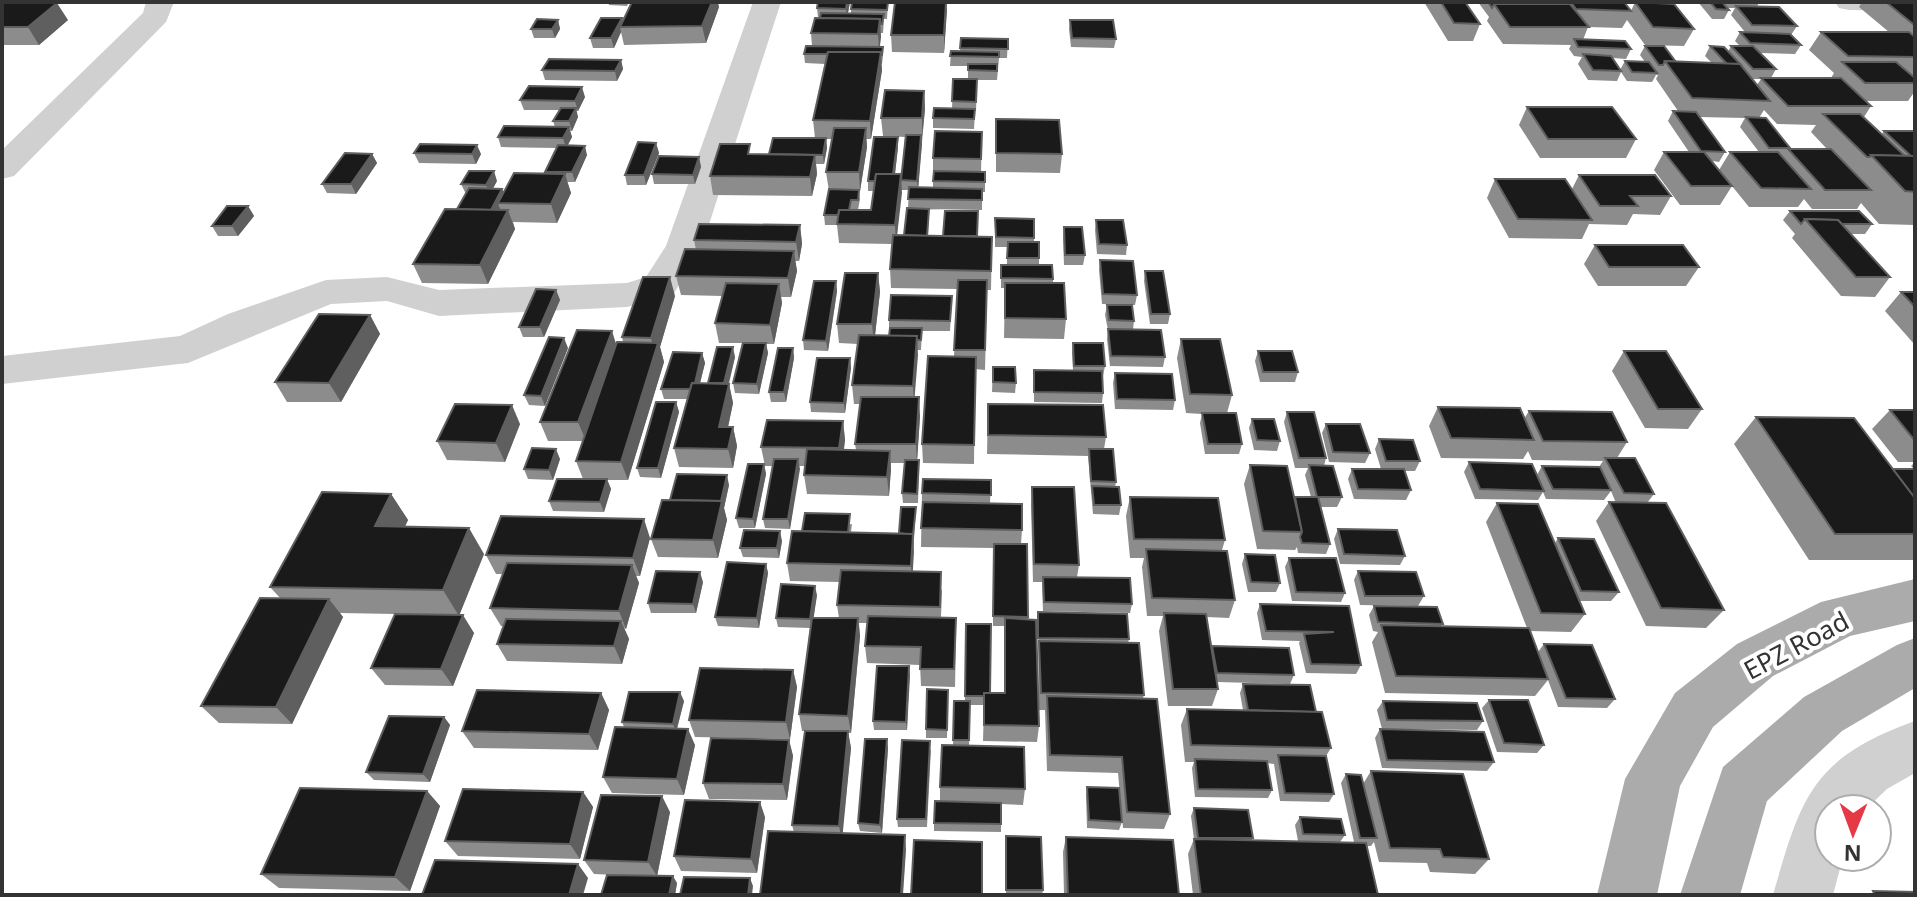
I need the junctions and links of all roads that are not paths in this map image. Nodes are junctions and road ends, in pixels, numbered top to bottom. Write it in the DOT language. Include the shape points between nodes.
graph roads {
  1 [pos="160,2"];
  2 [pos="767,2"];
  3 [pos="1849,2"];
  4 [pos="1915,3"];
  5 [pos="2,169"];
  6 [pos="2,370"];
  7 [pos="1915,600"];
  8 [pos="1915,661"];
  9 [pos="1915,747"];
  10 [pos="1842,793"];
  11 [pos="1813,858"];
  12 [pos="1627,895"];
  13 [pos="1710,895"];
  14 [pos="1803,895"];
  1 -- 5 [label="street" via="156,16"];
  2 -- 6 [label="street" via="684,246 660,286 627,295 439,303 387,289 326,292 188,349"];
  3 -- 4 [label="street"];
  7 -- 12 [label="main road, EPZ Road" via="1839,617 1755,660 1694,710 1653,779"];
  8 -- 13 [label="main road" via="1823,714 1743,786"];
  9 -- 10 [label="street" via="1891,755"];
  11 -- 14 [label="street"];
}
